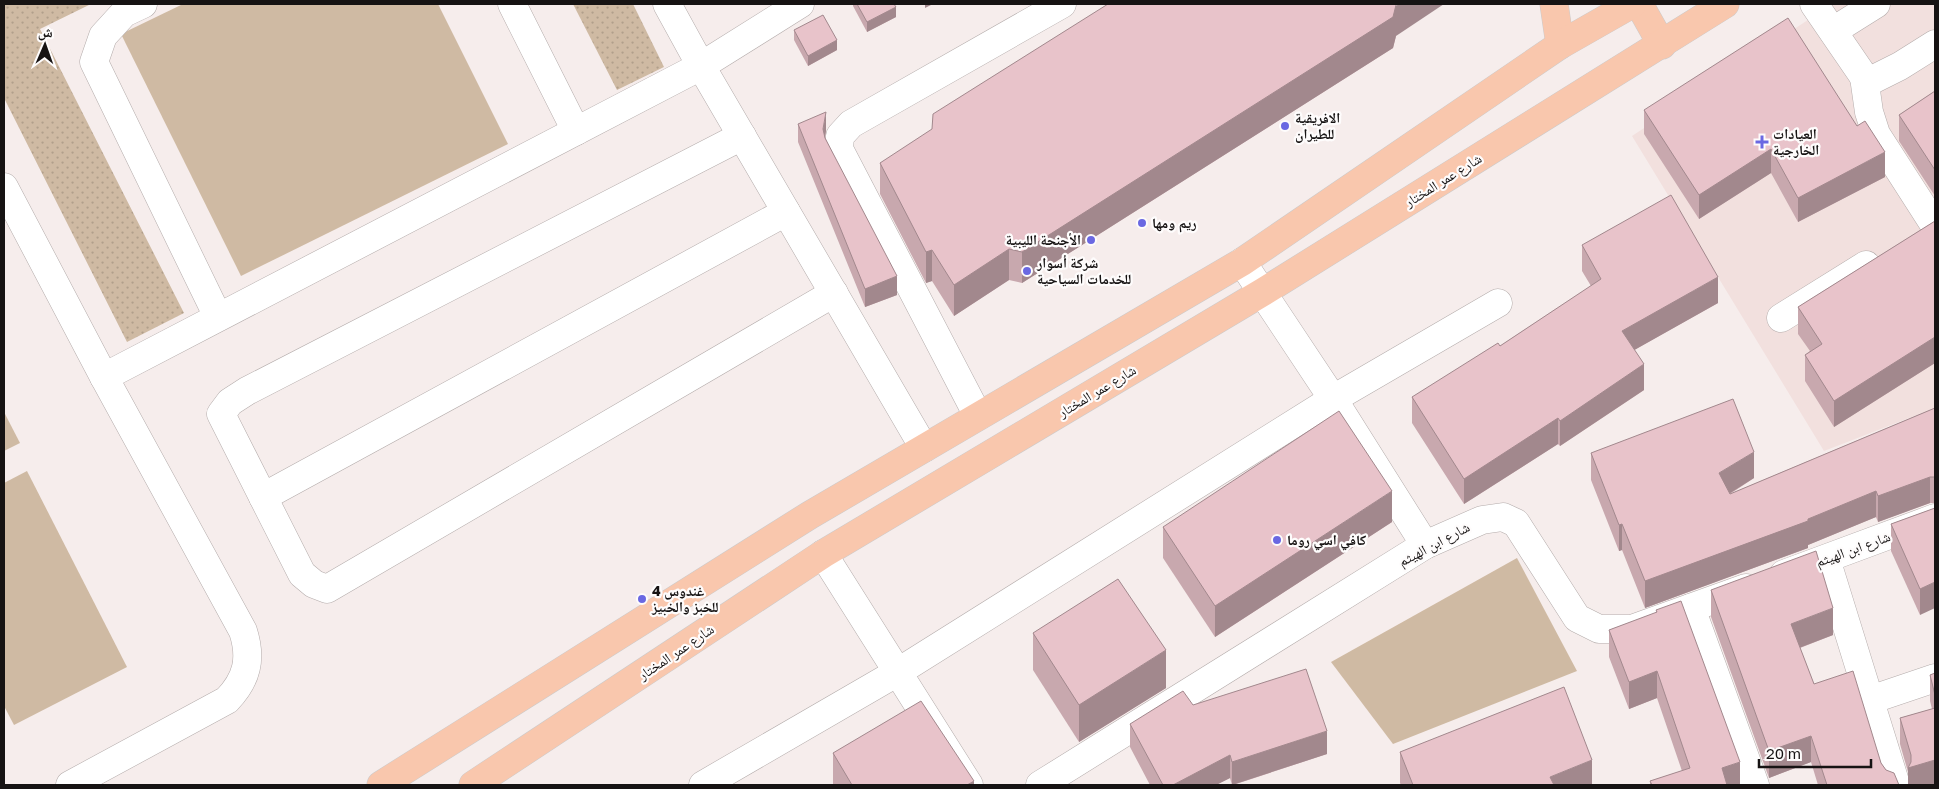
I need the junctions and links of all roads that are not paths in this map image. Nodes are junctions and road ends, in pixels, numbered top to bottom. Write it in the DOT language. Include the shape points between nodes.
graph roads {
  1 [pos="143,4"];
  2 [pos="512,4"];
  3 [pos="667,4"];
  4 [pos="800,4"];
  5 [pos="1062,4"];
  6 [pos="1554,4"];
  7 [pos="1632,4"];
  8 [pos="1639,4"];
  9 [pos="1725,4"];
  10 [pos="1814,4"];
  11 [pos="1876,4"];
  12 [pos="1833,31"];
  13 [pos="1662,44"];
  14 [pos="1935,44"];
  15 [pos="1560,45"];
  16 [pos="701,66"];
  17 [pos="1864,77"];
  18 [pos="576,131"];
  19 [pos="742,136"];
  20 [pos="4,187"];
  21 [pos="786,212"];
  22 [pos="1928,228"];
  23 [pos="1891,250"];
  24 [pos="1242,262"];
  25 [pos="1263,292"];
  26 [pos="834,293"];
  27 [pos="1498,303"];
  28 [pos="218,317"];
  29 [pos="1781,318"];
  30 [pos="104,376"];
  31 [pos="1333,400"];
  32 [pos="978,416"];
  33 [pos="924,448"];
  34 [pos="263,496"];
  35 [pos="1935,518"];
  36 [pos="1425,545"];
  37 [pos="822,554"];
  38 [pos="1826,559"];
  39 [pos="1691,608"];
  40 [pos="898,672"];
  41 [pos="1935,678"];
  42 [pos="1870,700"];
  43 [pos="70,785"];
  44 [pos="381,785"];
  45 [pos="473,785"];
  46 [pos="703,785"];
  47 [pos="969,785"];
  48 [pos="1040,785"];
  49 [pos="1754,785"];
  50 [pos="1896,785"];
  1 -- 28 [label="street" via="124,13 102,36 94,62"];
  2 -- 18 [label="street"];
  3 -- 16 [label="street"];
  4 -- 16 [label="street"];
  5 -- 32 [label="street" via="851,124 840,136 839,149"];
  6 -- 15 [label="main road"];
  7 -- 15 [label="main road"];
  8 -- 13 [label="main road"];
  9 -- 13 [label="main road, شارع عمر المختار"];
  10 -- 12 [label="street"];
  11 -- 12 [label="street"];
  12 -- 17 [label="street"];
  13 -- 25 [label="main road, شارع عمر المختار"];
  14 -- 17 [label="street" via="1874,79"];
  15 -- 24 [label="main road"];
  16 -- 18 [label="street"];
  16 -- 19 [label="street"];
  17 -- 22 [label="street" via="1876,134"];
  18 -- 28 [label="street"];
  19 -- 21 [label="street"];
  19 -- 34 [label="street" via="230,402 221,414"];
  20 -- 30 [label="street"];
  21 -- 26 [label="street"];
  21 -- 34 [label="street"];
  23 -- 29 [label="street"];
  24 -- 25 [label="street"];
  24 -- 32 [label="main road"];
  25 -- 31 [label="street"];
  25 -- 37 [label="main road, شارع عمر المختار"];
  26 -- 33 [label="street"];
  26 -- 34 [label="street" via="327,590 302,574"];
  27 -- 31 [label="street"];
  28 -- 30 [label="street"];
  30 -- 43 [label="street" via="243,631 247,661 237,690 226,700"];
  31 -- 36 [label="street"];
  31 -- 40 [label="street"];
  32 -- 33 [label="main road"];
  33 -- 44 [label="main road" via="810,515"];
  35 -- 38 [label="street, شارع ابن الهيثم"];
  36 -- 39 [label="street, شارع ابن الهيثم" via="1482,520 1503,517 1516,523 1577,618 1599,629 1632,629"];
  36 -- 48 [label="street, شارع ابن الهيثم"];
  37 -- 40 [label="street"];
  37 -- 45 [label="main road, شارع عمر المختار"];
  38 -- 39 [label="street, شارع ابن الهيثم"];
  38 -- 42 [label="street"];
  39 -- 49 [label="street"];
  40 -- 46 [label="street"];
  40 -- 47 [label="street"];
  41 -- 42 [label="street"];
  42 -- 50 [label="street"];
}
